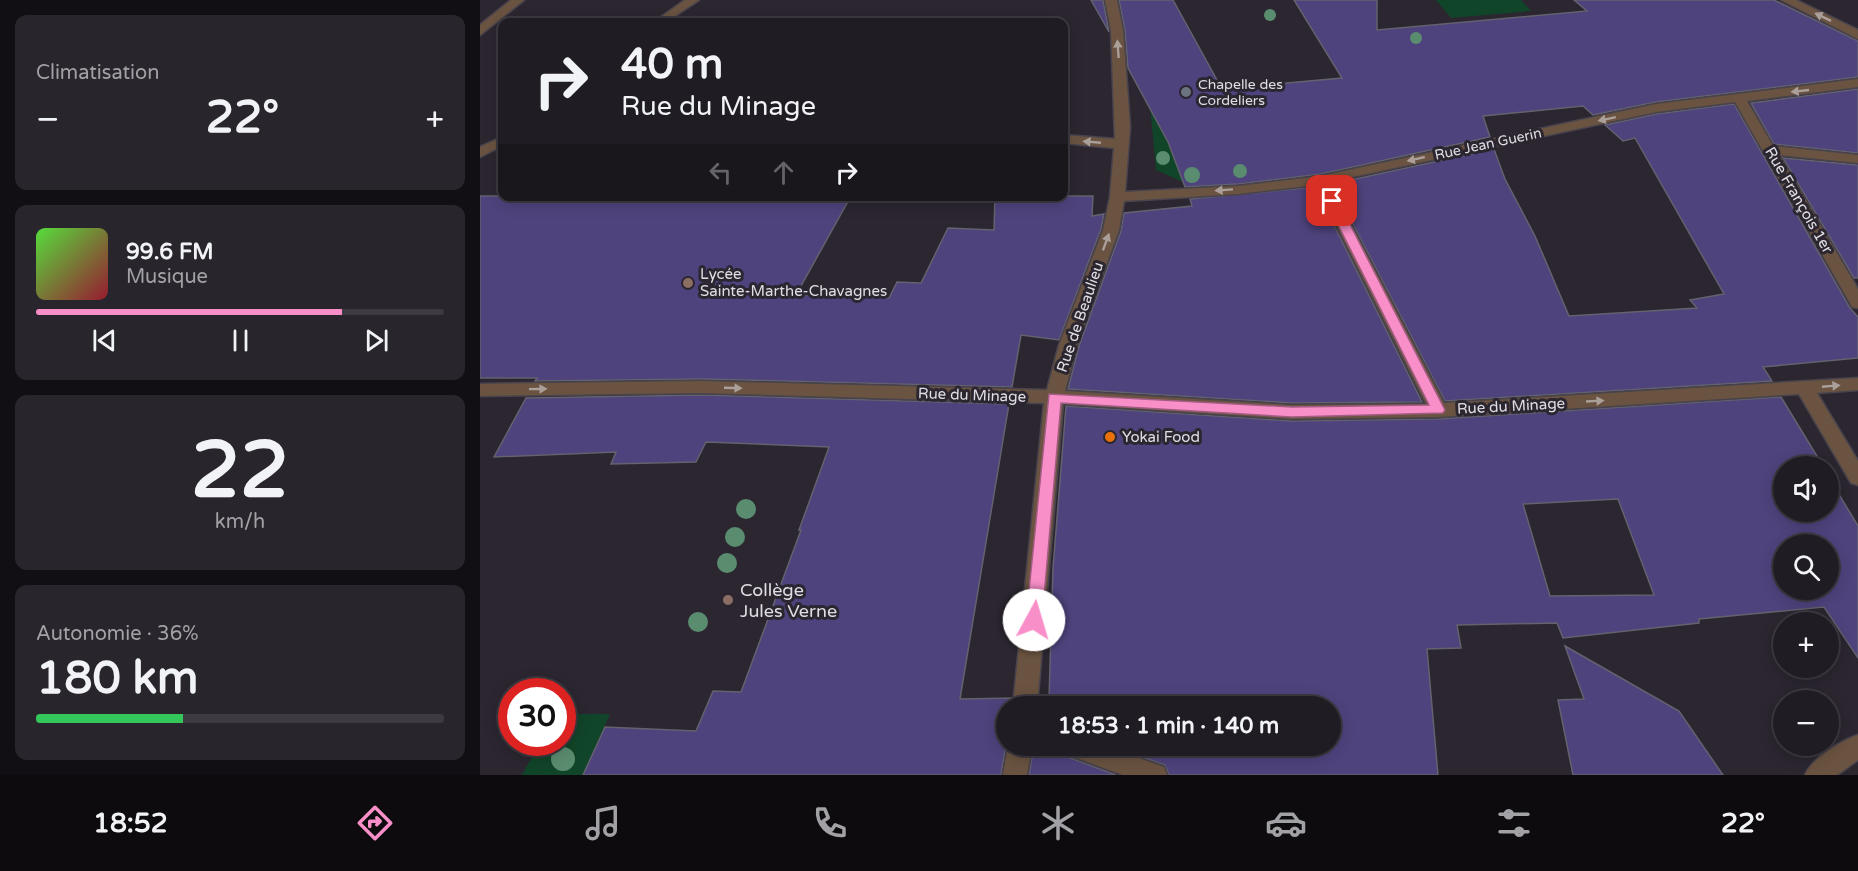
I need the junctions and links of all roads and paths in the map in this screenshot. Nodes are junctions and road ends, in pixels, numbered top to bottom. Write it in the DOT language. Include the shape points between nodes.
graph roads {
  1 [pos="518,0"];
  2 [pos="693,0"];
  3 [pos="1111,0"];
  4 [pos="1787,0"];
  5 [pos="665,18"];
  6 [pos="480,31"];
  7 [pos="1858,35"];
  8 [pos="1858,83"];
  9 [pos="1738,97"];
  10 [pos="1068,139"];
  11 [pos="498,143"];
  12 [pos="1120,144"];
  13 [pos="1771,150"];
  14 [pos="480,153"];
  15 [pos="1858,159"];
  16 [pos="1321,180"];
  17 [pos="1117,197"];
  18 [pos="1858,303"];
  19 [pos="1858,384"];
  20 [pos="1805,388"];
  21 [pos="480,390"];
  22 [pos="1054,397"];
  23 [pos="1438,410"];
  24 [pos="1858,478"];
  25 [pos="1026,696"];
  26 [pos="1858,746"];
  27 [pos="1018,756"];
  28 [pos="1103,756"];
  29 [pos="1015,775"];
  30 [pos="1155,775"];
  31 [pos="1817,775"];
  1 -- 6 [label="street"];
  2 -- 5 [label="street"];
  12 -- 3 [label="street, Rue de Beaulieu, one-way" via="1120,73"];
  7 -- 4 [label="street, one-way"];
  8 -- 9 [label="street, Rue Jean Guerin, one-way"];
  9 -- 13 [label="street, Rue François 1er"];
  9 -- 16 [label="street, Rue Jean Guerin, one-way" via="1656,108"];
  12 -- 10 [label="street, one-way"];
  11 -- 14 [label="street"];
  12 -- 17 [label="street, Rue de Beaulieu"];
  13 -- 15 [label="street"];
  13 -- 18 [label="street, Rue François 1er"];
  16 -- 17 [label="street, Rue Jean Guerin, one-way" via="1238,190"];
  16 -- 23 [label="street"];
  22 -- 17 [label="street, Rue de Beaulieu, one-way" via="1068,345 1111,231"];
  20 -- 19 [label="street, Rue du Minage, one-way"];
  23 -- 20 [label="street, Rue du Minage, one-way"];
  20 -- 24 [label="street"];
  21 -- 22 [label="street, Rue du Minage, one-way" via="701,387"];
  22 -- 23 [label="street, Rue du Minage" via="1292,412"];
  22 -- 25 [label="street, Rue de Beaulieu"];
  26 -- 31 [label="street"];
  27 -- 29 [label="street"];
  28 -- 30 [label="street"];
}
